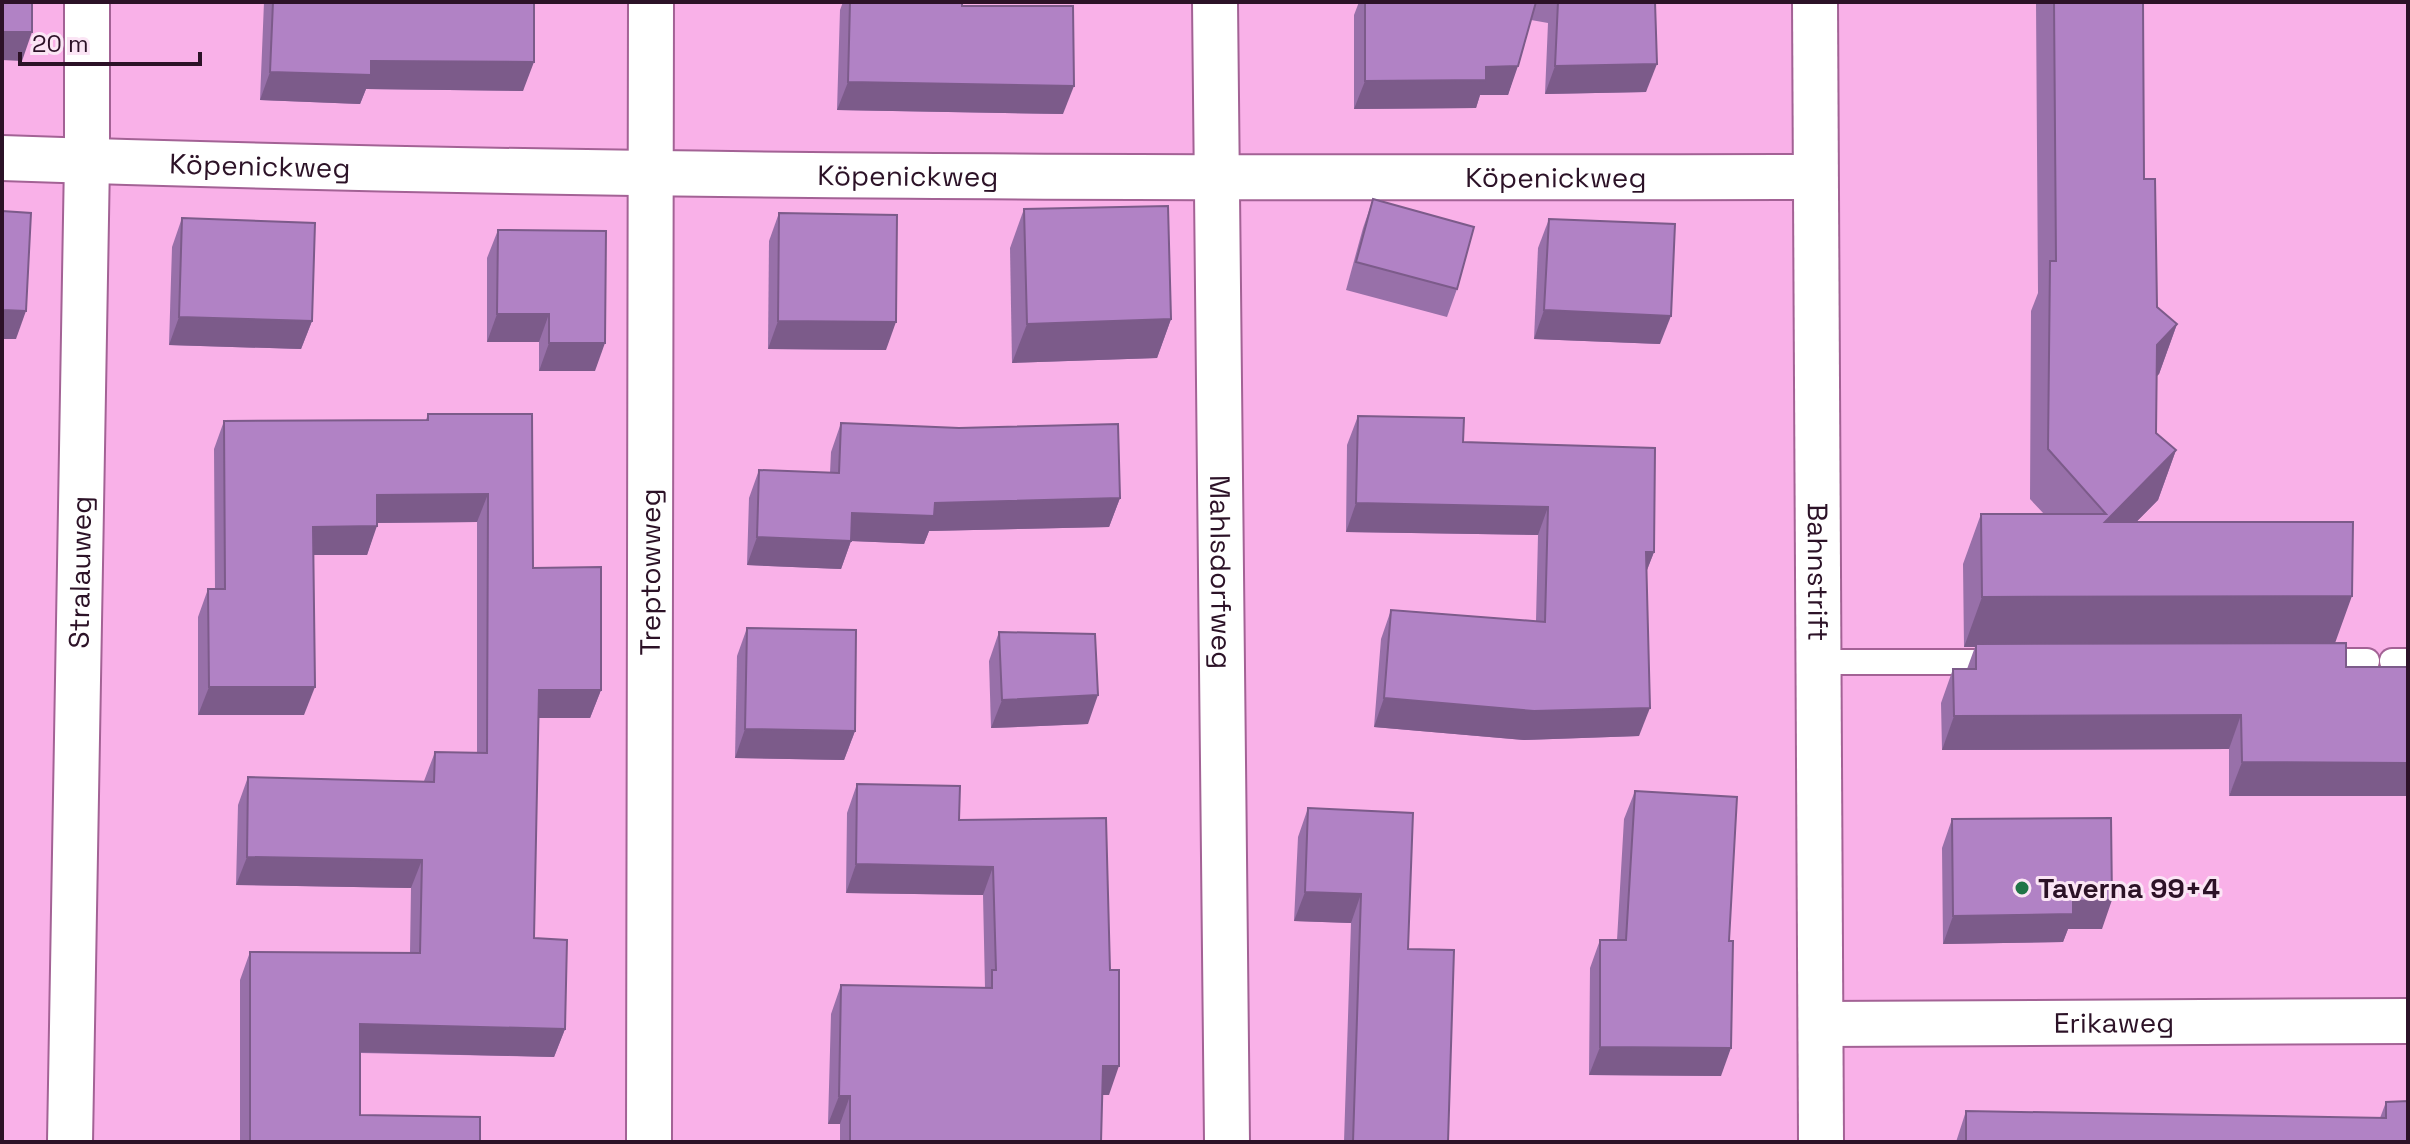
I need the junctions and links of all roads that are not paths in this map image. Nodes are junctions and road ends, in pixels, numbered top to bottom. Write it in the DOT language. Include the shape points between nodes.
graph roads {
  1 [pos="87,2"];
  2 [pos="651,2"];
  3 [pos="1215,2"];
  4 [pos="1815,2"];
  5 [pos="2,158"];
  6 [pos="87,161"];
  7 [pos="652,172"];
  8 [pos="1815,177"];
  9 [pos="1217,178"];
  10 [pos="2288,661"];
  11 [pos="2367,661"];
  12 [pos="1819,662"];
  13 [pos="2022,662"];
  14 [pos="2408,1021"];
  15 [pos="1822,1024"];
  16 [pos="70,1142"];
  17 [pos="649,1142"];
  18 [pos="1227,1142"];
  19 [pos="1821,1142"];
  1 -- 6 [label="street, Stralauweg"];
  2 -- 7 [label="street, Treptowweg"];
  3 -- 9 [label="street, Mahlsdorfweg"];
  4 -- 8 [label="street, Bahnstrift"];
  5 -- 6 [label="street, Köpenickweg"];
  6 -- 7 [label="street, Köpenickweg"];
  6 -- 16 [label="street, Stralauweg"];
  7 -- 9 [label="street, Köpenickweg"];
  7 -- 17 [label="street, Treptowweg"];
  8 -- 9 [label="street, Köpenickweg"];
  8 -- 12 [label="street, Bahnstrift"];
  9 -- 18 [label="street, Mahlsdorfweg"];
  10 -- 11 [label="lane"];
  12 -- 13 [label="lane"];
  12 -- 15 [label="street, Bahnstrift"];
  14 -- 15 [label="street, Erikaweg"];
  15 -- 19 [label="street, Bahnstrift"];
}
